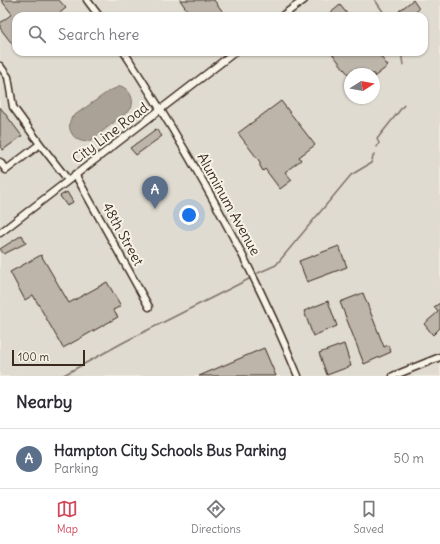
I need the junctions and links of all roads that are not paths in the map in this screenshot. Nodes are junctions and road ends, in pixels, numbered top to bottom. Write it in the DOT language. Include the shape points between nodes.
graph roads {
  1 [pos="87,0"];
  2 [pos="304,0"];
  3 [pos="96,12"];
  4 [pos="288,12"];
  5 [pos="127,56"];
  6 [pos="230,56"];
  7 [pos="0,66"];
  8 [pos="162,109"];
  9 [pos="40,144"];
  10 [pos="0,162"];
  11 [pos="75,174"];
  12 [pos="68,180"];
  13 [pos="0,233"];
  14 [pos="149,307"];
  15 [pos="440,357"];
  16 [pos="298,376"];
  17 [pos="393,376"];
  1 -- 3 [label="street"];
  2 -- 4 [label="street"];
  5 -- 8 [label="street, Aluminum Avenue"];
  6 -- 8 [label="street, City Line Road"];
  7 -- 9 [label="street" via="8,77 13,107"];
  8 -- 11 [label="street, City Line Road"];
  8 -- 16 [label="street, Aluminum Avenue" via="213,197 257,282"];
  9 -- 10 [label="street" via="6,170"];
  9 -- 12 [label="street"];
  11 -- 12 [label="street, City Line Road"];
  11 -- 14 [label="street, 48th Street"];
  12 -- 13 [label="street, City Line Road"];
  15 -- 17 [label="street"];
}
